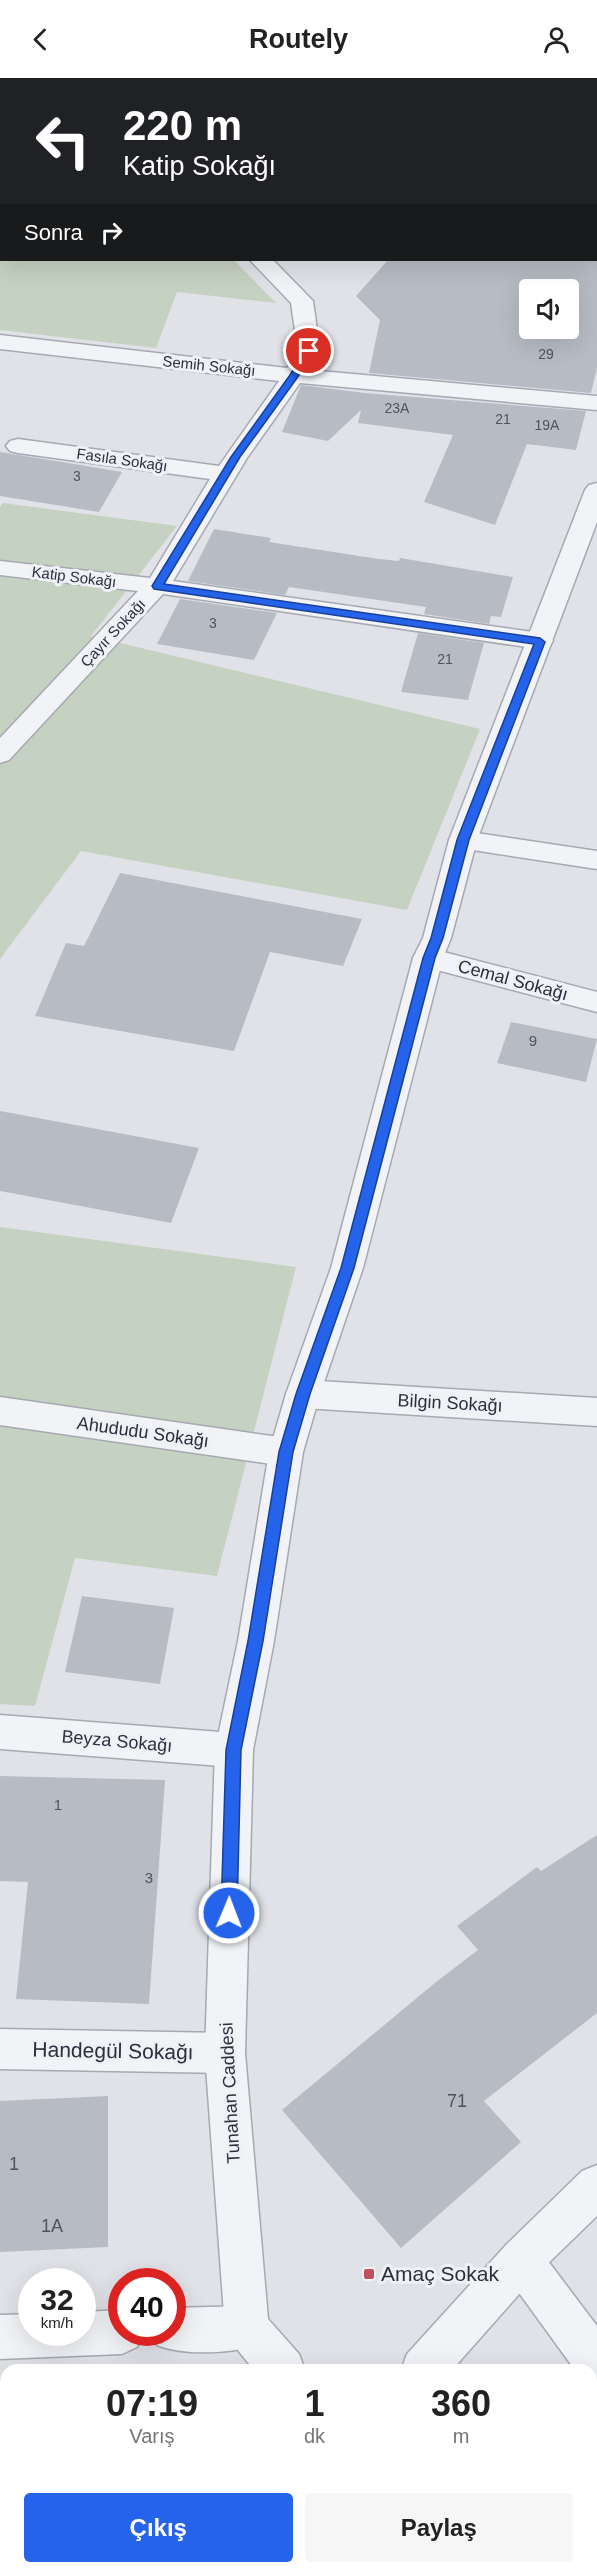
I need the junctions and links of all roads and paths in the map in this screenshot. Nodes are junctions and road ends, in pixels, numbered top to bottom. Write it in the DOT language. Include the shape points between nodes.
graph roads {
  1 [pos="262,261"];
  2 [pos="0,342"];
  3 [pos="294,376"];
  4 [pos="597,403"];
  5 [pos="18,446"];
  6 [pos="225,474"];
  7 [pos="597,490"];
  8 [pos="0,568"];
  9 [pos="157,586"];
  10 [pos="540,642"];
  11 [pos="0,754"];
  12 [pos="463,840"];
  13 [pos="597,860"];
  14 [pos="429,958"];
  15 [pos="597,1002"];
  16 [pos="303,1394"];
  17 [pos="0,1411"];
  18 [pos="597,1412"];
  19 [pos="286,1452"];
  20 [pos="0,1732"];
  21 [pos="234,1750"];
  22 [pos="0,2049"];
  23 [pos="225,2053"];
  24 [pos="597,2186"];
  25 [pos="521,2260"];
  26 [pos="247,2328"];
  27 [pos="186,2330"];
  28 [pos="108,2333"];
  29 [pos="0,2337"];
  30 [pos="597,2363"];
  31 [pos="278,2364"];
  32 [pos="428,2364"];
  1 -- 3 [label="street, Çayır Sokağı" via="302,301 309,351"];
  2 -- 3 [label="street, Semih Sokağı"];
  3 -- 4 [label="street, Semih Sokağı"];
  3 -- 6 [label="street, Çayır Sokağı"];
  5 -- 6 [label="street, Fasıla Sokağı"];
  6 -- 9 [label="street, Çayır Sokağı"];
  7 -- 10 [label="street, Tunahan Caddesi"];
  8 -- 9 [label="street, Katip Sokağı"];
  9 -- 10 [label="street, Katip Sokağı"];
  9 -- 11 [label="street, Çayır Sokağı"];
  10 -- 12 [label="street, Tunahan Caddesi"];
  12 -- 13 [label="street"];
  12 -- 14 [label="street, Tunahan Caddesi"];
  14 -- 15 [label="street, Cemal Sokağı"];
  14 -- 16 [label="street, Tunahan Caddesi" via="347,1268"];
  16 -- 18 [label="street, Bilgin Sokağı"];
  16 -- 19 [label="street, Tunahan Caddesi"];
  17 -- 19 [label="street, Ahududu Sokağı"];
  19 -- 21 [label="street, Tunahan Caddesi"];
  20 -- 21 [label="street, Beyza Sokağı"];
  21 -- 23 [label="street, Tunahan Caddesi"];
  22 -- 23 [label="street, Handegül Sokağı"];
  23 -- 26 [label="street, Tunahan Caddesi"];
  24 -- 25 [label="street"];
  25 -- 30 [label="street"];
  25 -- 32 [label="street"];
  26 -- 27 [label="street"];
  26 -- 31 [label="street"];
  28 -- 29 [label="street"];
}
